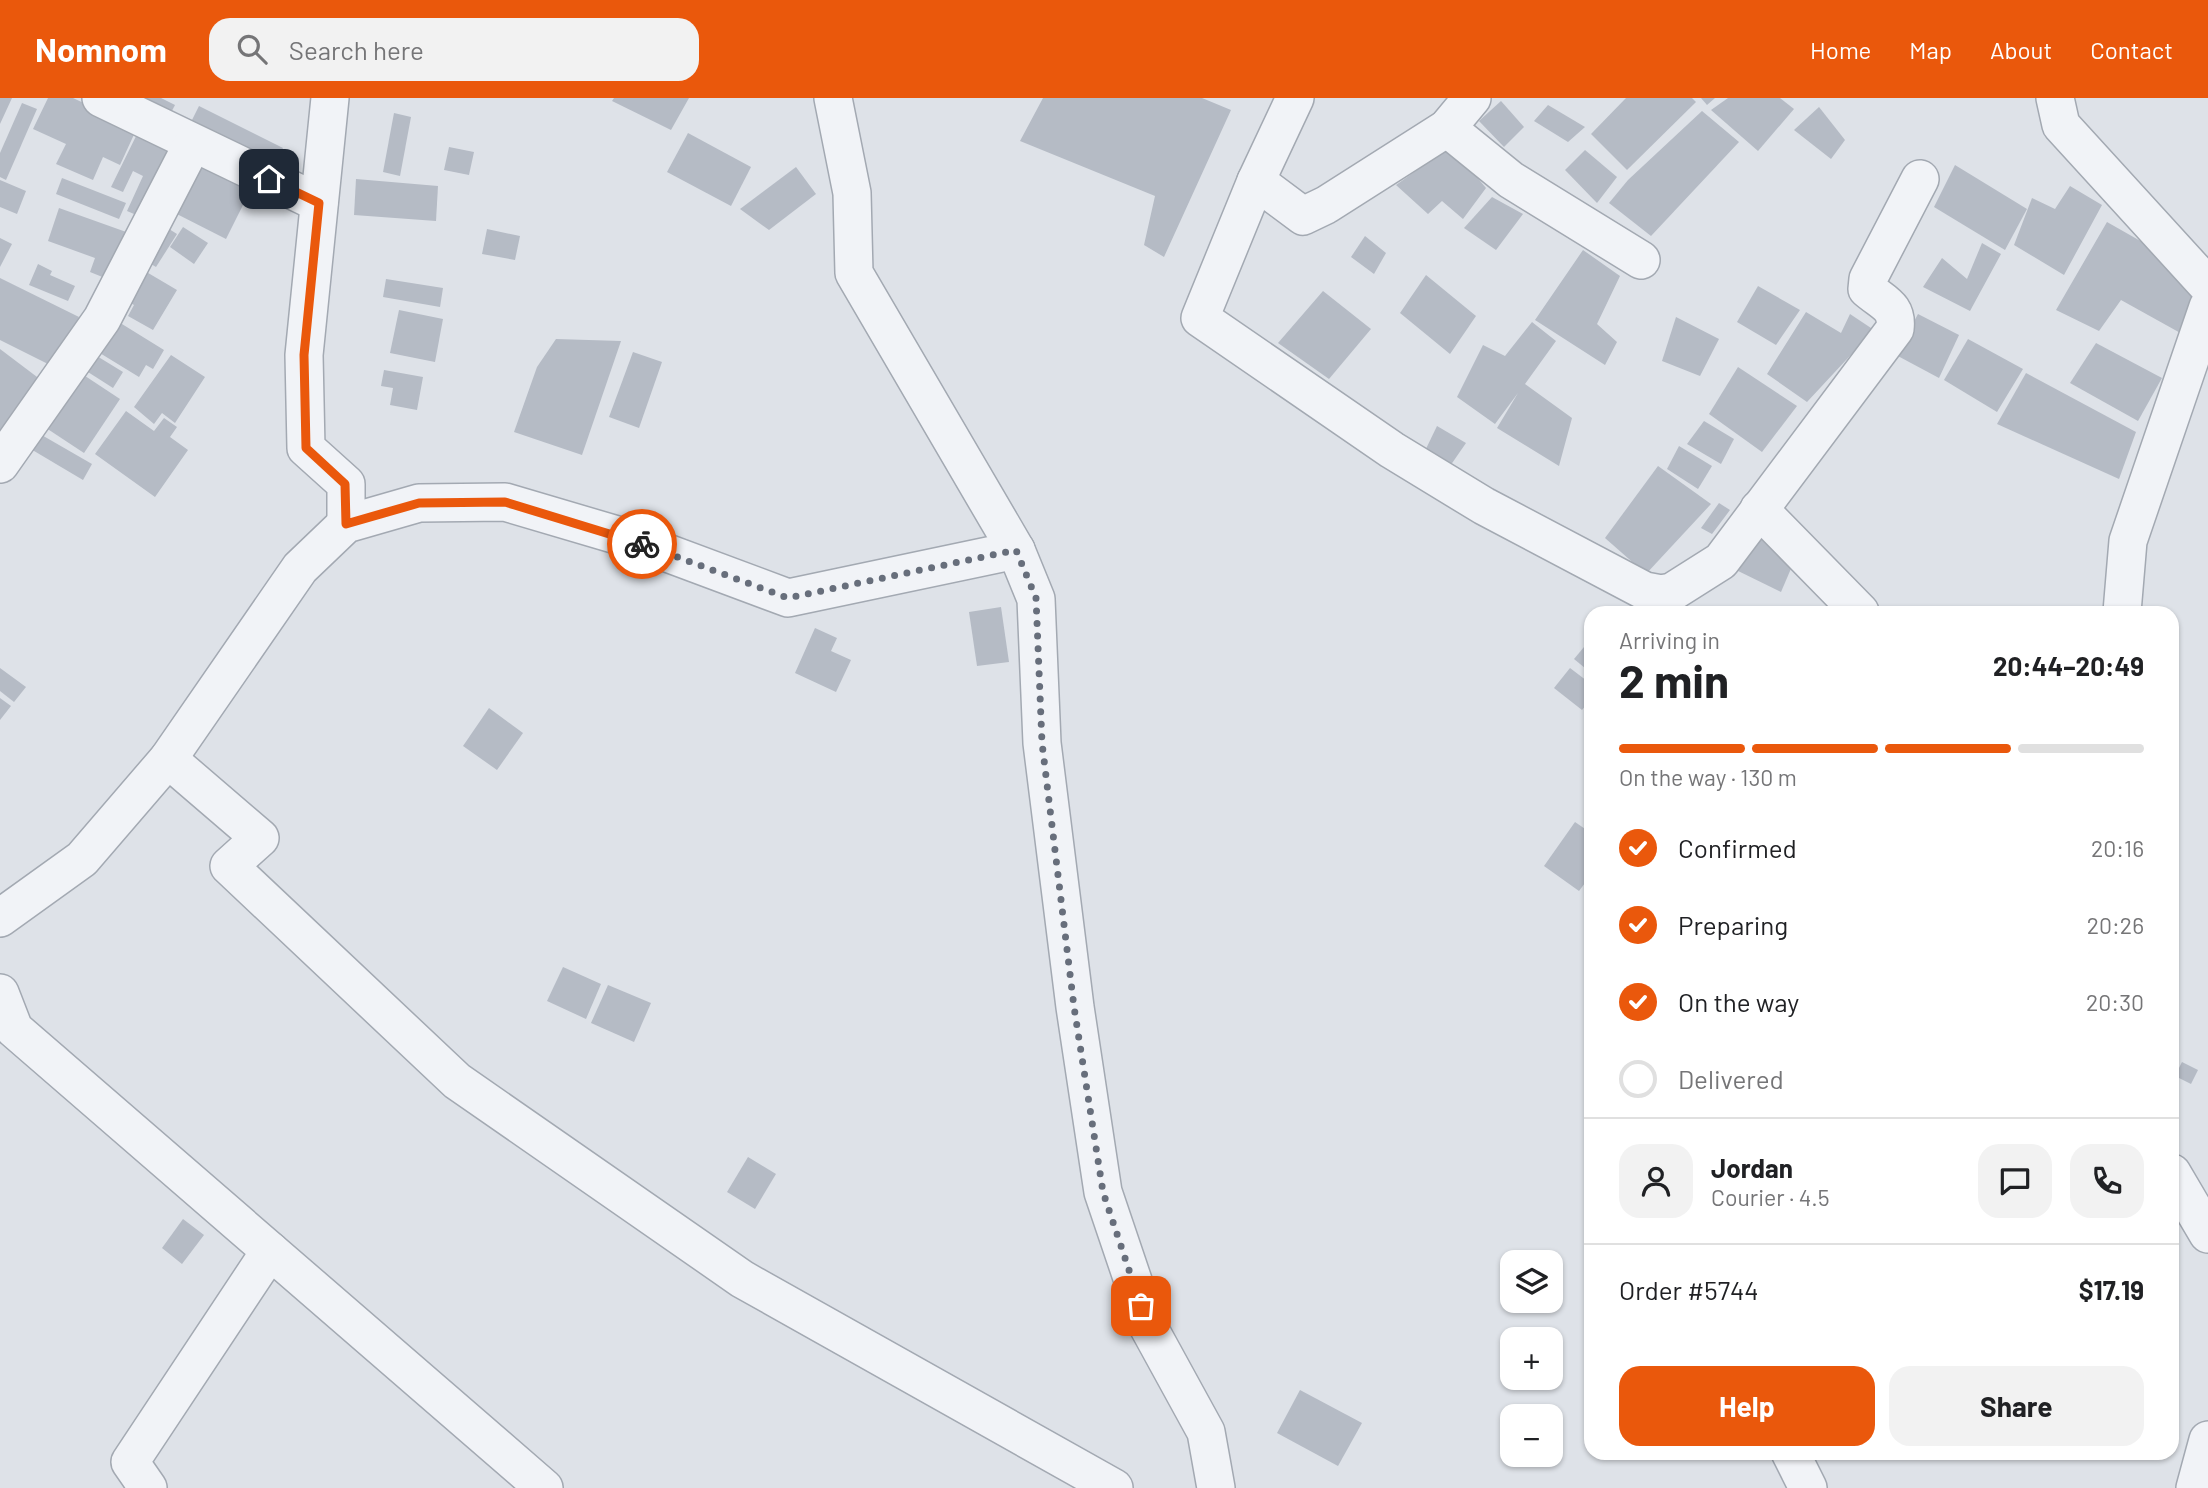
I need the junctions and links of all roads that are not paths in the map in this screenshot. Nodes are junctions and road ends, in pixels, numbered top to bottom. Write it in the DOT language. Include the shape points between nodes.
graph roads {
  1 [pos="101,98"];
  2 [pos="330,98"];
  3 [pos="833,98"];
  4 [pos="1295,98"];
  5 [pos="1472,98"];
  6 [pos="2055,98"];
  7 [pos="1447,128"];
  8 [pos="193,144"];
  9 [pos="1920,179"];
  10 [pos="1256,181"];
  11 [pos="319,203"];
  12 [pos="1641,260"];
  13 [pos="2208,286"];
  14 [pos="2208,307"];
  15 [pos="0,464"];
  16 [pos="345,505"];
  17 [pos="1759,509"];
  18 [pos="1016,550"];
  19 [pos="1854,606"];
  20 [pos="2123,606"];
  21 [pos="168,759"];
  22 [pos="0,918"];
  23 [pos="0,993"];
  24 [pos="2179,1185"];
  25 [pos="2208,1234"];
  26 [pos="270,1251"];
  27 [pos="2208,1440"];
  28 [pos="1794,1460"];
  29 [pos="148,1488"];
  30 [pos="544,1488"];
  31 [pos="1114,1488"];
  32 [pos="1216,1488"];
  33 [pos="1808,1488"];
  34 [pos="2195,1488"];
  1 -- 8 [label="street"];
  2 -- 11 [label="street"];
  3 -- 18 [label="street" via="852,193 853,273"];
  4 -- 10 [label="street"];
  5 -- 7 [label="street"];
  6 -- 13 [label="street" via="2061,125"];
  7 -- 10 [label="street" via="1303,216"];
  7 -- 12 [label="street" via="1511,180"];
  8 -- 11 [label="street"];
  8 -- 15 [label="street" via="102,319"];
  9 -- 17 [label="street" via="1868,279 1867,289 1897,317 1895,329"];
  10 -- 17 [label="street" via="1200,318 1392,450 1484,506 1645,591 1661,594 1672,592 1721,561"];
  11 -- 16 [label="street" via="304,355 306,448"];
  14 -- 20 [label="street" via="2128,541"];
  16 -- 18 [label="street" via="505,502 627,538 788,598"];
  16 -- 21 [label="street"];
  17 -- 19 [label="street"];
  18 -- 32 [label="street" via="1036,598 1042,743 1074,1007 1103,1192 1149,1328 1206,1432"];
  21 -- 22 [label="street" via="82,859"];
  21 -- 31 [label="street" via="260,838 229,866 457,1081 742,1279"];
  23 -- 26 [label="street" via="13,1029"];
  24 -- 25 [label="street"];
  26 -- 29 [label="street" via="130,1462"];
  26 -- 30 [label="street"];
  27 -- 34 [label="street"];
  28 -- 33 [label="street"];
}
